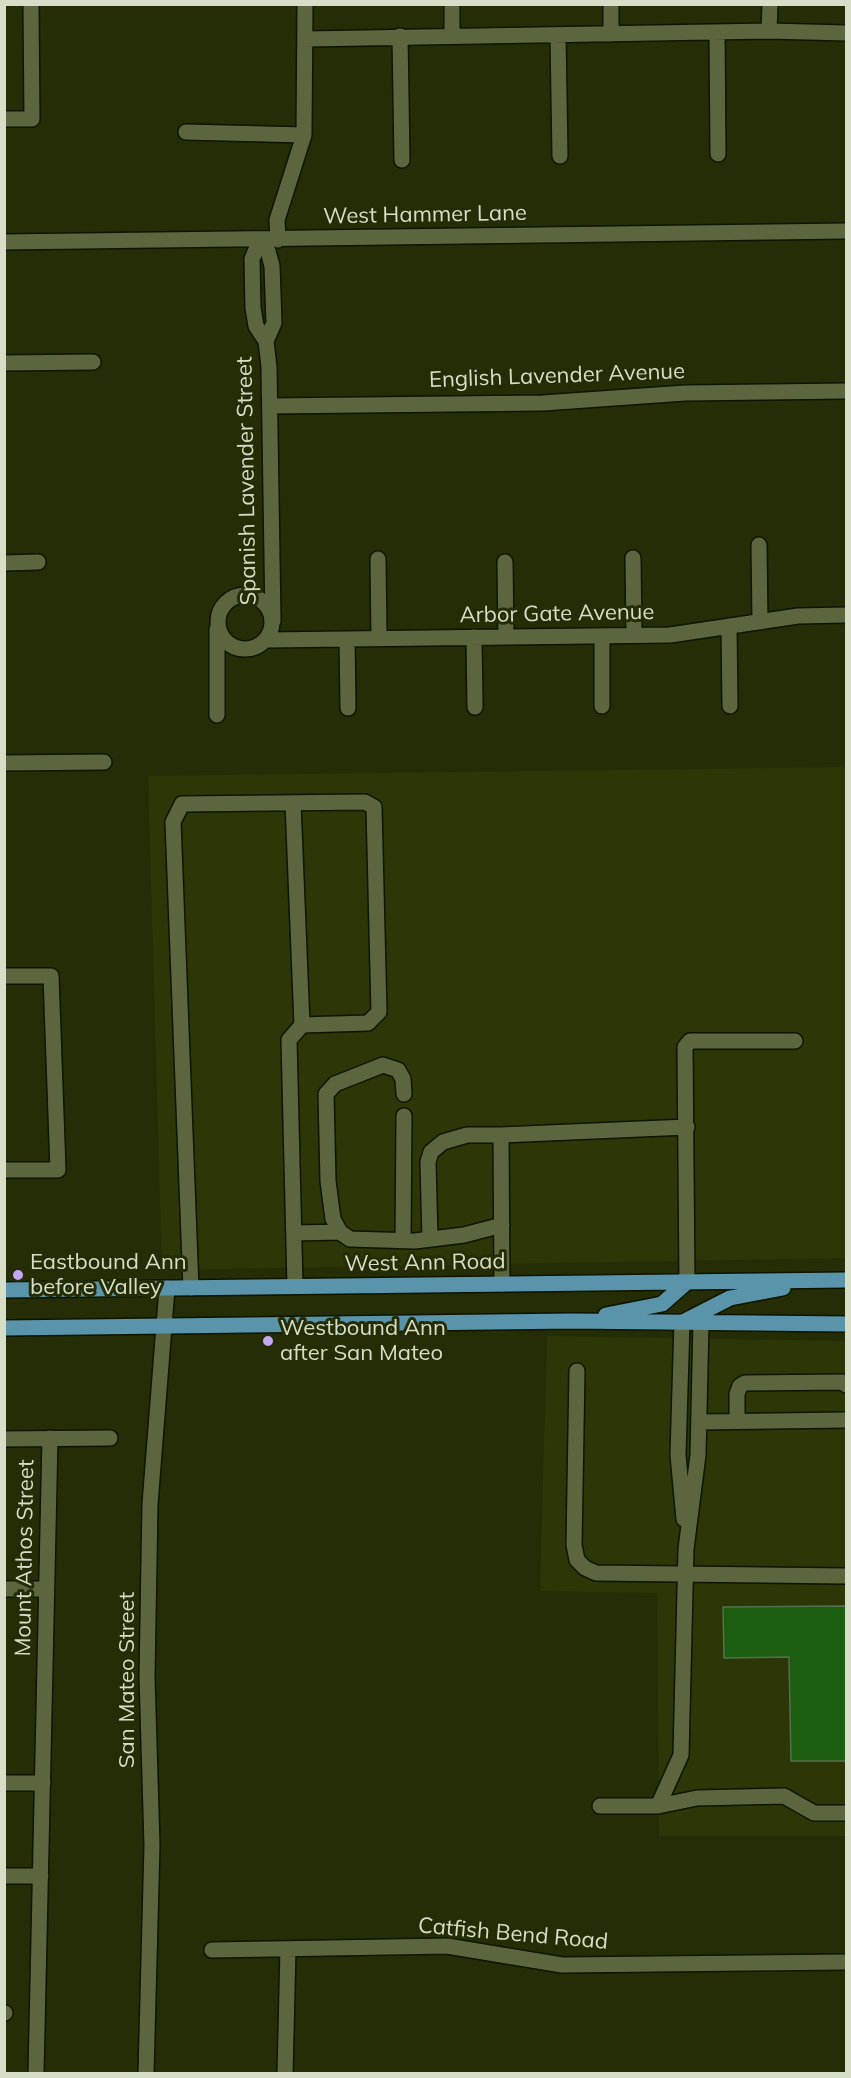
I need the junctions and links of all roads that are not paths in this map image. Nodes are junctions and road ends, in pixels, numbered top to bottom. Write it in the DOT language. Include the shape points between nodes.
graph roads {
  1 [pos="31,4"];
  2 [pos="305,4"];
  3 [pos="452,4"];
  4 [pos="611,4"];
  5 [pos="770,4"];
  6 [pos="769,31"];
  7 [pos="717,32"];
  8 [pos="846,33"];
  9 [pos="611,34"];
  10 [pos="400,36"];
  11 [pos="452,36"];
  12 [pos="558,36"];
  13 [pos="306,39"];
  14 [pos="4,119"];
  15 [pos="186,132"];
  16 [pos="303,135"];
  17 [pos="718,154"];
  18 [pos="560,156"];
  19 [pos="402,160"];
  20 [pos="846,231"];
  21 [pos="260,240"];
  22 [pos="278,240"];
  23 [pos="4,242"];
  24 [pos="93,362"];
  25 [pos="4,363"];
  26 [pos="846,392"];
  27 [pos="270,406"];
  28 [pos="759,545"];
  29 [pos="633,558"];
  30 [pos="378,559"];
  31 [pos="38,562"];
  32 [pos="505,562"];
  33 [pos="4,563"];
  34 [pos="846,615"];
  35 [pos="273,621"];
  36 [pos="760,622"];
  37 [pos="218,623"];
  38 [pos="729,626"];
  39 [pos="634,635"];
  40 [pos="602,636"];
  41 [pos="474,637"];
  42 [pos="506,637"];
  43 [pos="379,638"];
  44 [pos="347,639"];
  45 [pos="266,640"];
  46 [pos="602,706"];
  47 [pos="730,706"];
  48 [pos="475,707"];
  49 [pos="348,708"];
  50 [pos="217,715"];
  51 [pos="105,762"];
  52 [pos="4,763"];
  53 [pos="293,803"];
  54 [pos="4,976"];
  55 [pos="302,1025"];
  56 [pos="795,1041"];
  57 [pos="404,1094"];
  58 [pos="404,1116"];
  59 [pos="687,1127"];
  60 [pos="501,1135"];
  61 [pos="4,1170"];
  62 [pos="502,1225"];
  63 [pos="294,1227"];
  64 [pos="340,1232"];
  65 [pos="430,1239"];
  66 [pos="403,1241"];
  67 [pos="824,1280"];
  68 [pos="846,1280"];
  69 [pos="687,1282"];
  70 [pos="502,1284"];
  71 [pos="296,1286"];
  72 [pos="167,1288"];
  73 [pos="191,1288"];
  74 [pos="4,1290"];
  75 [pos="573,1321"];
  76 [pos="682,1322"];
  77 [pos="701,1322"];
  78 [pos="846,1324"];
  79 [pos="164,1325"];
  80 [pos="4,1328"];
  81 [pos="578,1371"];
  82 [pos="846,1384"];
  83 [pos="846,1420"];
  84 [pos="737,1421"];
  85 [pos="699,1422"];
  86 [pos="50,1438"];
  87 [pos="110,1438"];
  88 [pos="4,1439"];
  89 [pos="686,1549"];
  90 [pos="685,1575"];
  91 [pos="846,1576"];
  92 [pos="4,1589"];
  93 [pos="46,1589"];
  94 [pos="4,1783"];
  95 [pos="43,1783"];
  96 [pos="600,1806"];
  97 [pos="658,1806"];
  98 [pos="846,1813"];
  99 [pos="4,1876"];
  100 [pos="41,1876"];
  101 [pos="288,1949"];
  102 [pos="212,1950"];
  103 [pos="846,1962"];
  104 [pos="36,2073"];
  105 [pos="146,2073"];
  106 [pos="285,2073"];
  1 -- 14 [label="street" via="32,119"];
  2 -- 13 [label="street"];
  3 -- 11 [label="street"];
  4 -- 9 [label="street"];
  5 -- 6 [label="street"];
  6 -- 7 [label="street"];
  6 -- 8 [label="street"];
  7 -- 9 [label="street"];
  7 -- 17 [label="street"];
  9 -- 12 [label="street"];
  10 -- 11 [label="street"];
  10 -- 13 [label="street"];
  10 -- 19 [label="street"];
  11 -- 12 [label="street"];
  12 -- 18 [label="street"];
  13 -- 16 [label="street"];
  15 -- 16 [label="street"];
  16 -- 22 [label="street" via="277,220"];
  20 -- 22 [label="street, West Hammer Lane"];
  21 -- 22 [label="street, West Hammer Lane"];
  21 -- 23 [label="street, West Hammer Lane"];
  21 -- 27 [label="street, Spanish Lavender Street" via="272,266 274,322 266,341"];
  24 -- 25 [label="street"];
  26 -- 27 [label="street, English Lavender Avenue" via="685,393 533,403"];
  27 -- 35 [label="street, Spanish Lavender Street"];
  28 -- 36 [label="street"];
  29 -- 39 [label="street"];
  30 -- 43 [label="street"];
  31 -- 33 [label="street"];
  32 -- 42 [label="street"];
  34 -- 36 [label="street, Arbor Gate Avenue"];
  35 -- 37 [label="street" via="266,604 249,595 230,599 219,614"];
  35 -- 45 [label="street"];
  36 -- 38 [label="street, Arbor Gate Avenue"];
  37 -- 45 [label="street" via="224,641 232,647 250,650"];
  37 -- 50 [label="street"];
  38 -- 39 [label="street, Arbor Gate Avenue" via="670,635"];
  38 -- 47 [label="street"];
  39 -- 40 [label="street, Arbor Gate Avenue"];
  40 -- 42 [label="street, Arbor Gate Avenue"];
  40 -- 46 [label="street"];
  41 -- 42 [label="street, Arbor Gate Avenue"];
  41 -- 43 [label="street, Arbor Gate Avenue"];
  41 -- 48 [label="street"];
  43 -- 44 [label="street, Arbor Gate Avenue"];
  44 -- 45 [label="street, Arbor Gate Avenue"];
  44 -- 49 [label="street"];
  51 -- 52 [label="street"];
  53 -- 55 [label="street"];
  53 -- 55 [label="street" via="365,802 374,807 379,1012 368,1023"];
  53 -- 73 [label="street" via="182,804 173,822"];
  54 -- 61 [label="street" via="51,976 58,1170"];
  55 -- 63 [label="street" via="289,1040"];
  56 -- 59 [label="street" via="690,1041 685,1047"];
  57 -- 64 [label="street" via="403,1079 391,1066 335,1084 326,1094 328,1181 333,1219"];
  58 -- 66 [label="street"];
  59 -- 60 [label="street"];
  59 -- 69 [label="street"];
  60 -- 62 [label="street"];
  60 -- 65 [label="street" via="468,1135 443,1142 431,1152"];
  62 -- 65 [label="street"];
  62 -- 70 [label="street"];
  63 -- 64 [label="street"];
  63 -- 71 [label="street"];
  64 -- 66 [label="street" via="350,1239"];
  65 -- 66 [label="street"];
  67 -- 68 [label="main road, West Ann Road"];
  67 -- 69 [label="main road, West Ann Road"];
  67 -- 76 [label="main road" via="730,1298"];
  69 -- 70 [label="main road, West Ann Road"];
  69 -- 75 [label="main road" via="662,1304"];
  70 -- 71 [label="main road, West Ann Road"];
  71 -- 73 [label="main road, West Ann Road"];
  72 -- 73 [label="main road, West Ann Road"];
  72 -- 74 [label="main road, West Ann Road"];
  72 -- 79 [label="street, San Mateo Street"];
  75 -- 76 [label="main road"];
  75 -- 79 [label="main road"];
  76 -- 77 [label="main road"];
  76 -- 89 [label="street" via="678,1455"];
  77 -- 78 [label="main road"];
  77 -- 85 [label="street"];
  79 -- 80 [label="main road"];
  79 -- 105 [label="street, San Mateo Street" via="150,1504 147,1677 152,1845"];
  81 -- 90 [label="street" via="574,1545 578,1560 596,1573"];
  82 -- 84 [label="street" via="745,1383 737,1394"];
  83 -- 84 [label="street"];
  84 -- 85 [label="street"];
  85 -- 89 [label="street"];
  86 -- 87 [label="street"];
  86 -- 88 [label="street"];
  86 -- 93 [label="street, Mount Athos Street"];
  89 -- 90 [label="street"];
  90 -- 91 [label="street"];
  90 -- 97 [label="street" via="681,1755"];
  92 -- 93 [label="street"];
  93 -- 95 [label="street, Mount Athos Street"];
  94 -- 95 [label="street"];
  95 -- 100 [label="street, Mount Athos Street"];
  96 -- 97 [label="street"];
  97 -- 98 [label="street" via="698,1798 784,1796 814,1813"];
  99 -- 100 [label="street"];
  100 -- 104 [label="street, Mount Athos Street"];
  101 -- 102 [label="street, Catfish Bend Road"];
  101 -- 103 [label="street, Catfish Bend Road" via="447,1946 562,1965"];
  101 -- 106 [label="street"];
}
